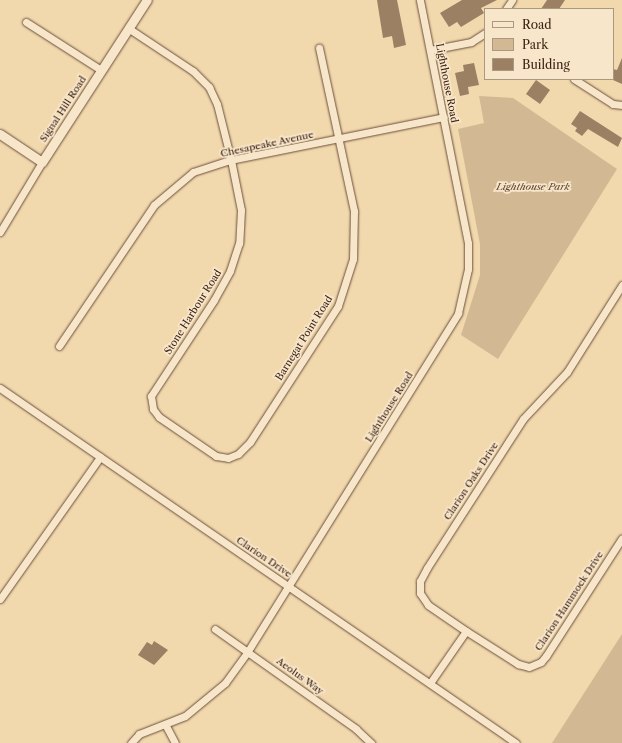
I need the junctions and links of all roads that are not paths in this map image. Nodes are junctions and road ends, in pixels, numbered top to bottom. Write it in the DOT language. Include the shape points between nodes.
graph roads {
  1 [pos="147,0"];
  2 [pos="420,0"];
  3 [pos="26,22"];
  4 [pos="128,28"];
  5 [pos="484,34"];
  6 [pos="319,48"];
  7 [pos="430,50"];
  8 [pos="101,70"];
  9 [pos="576,80"];
  10 [pos="622,105"];
  11 [pos="444,117"];
  12 [pos="0,134"];
  13 [pos="337,140"];
  14 [pos="232,160"];
  15 [pos="42,162"];
  16 [pos="0,232"];
  17 [pos="622,285"];
  18 [pos="59,346"];
  19 [pos="0,388"];
  20 [pos="250,442"];
  21 [pos="100,457"];
  22 [pos="622,538"];
  23 [pos="288,585"];
  24 [pos="0,599"];
  25 [pos="215,629"];
  26 [pos="466,631"];
  27 [pos="248,651"];
  28 [pos="430,683"];
  29 [pos="165,724"];
  30 [pos="130,743"];
  31 [pos="175,743"];
  32 [pos="370,743"];
  33 [pos="516,743"];
  1 -- 4 [label="street, Signal Hill Road"];
  2 -- 7 [label="street, Lighthouse Road"];
  3 -- 8 [label="street"];
  4 -- 8 [label="street, Signal Hill Road"];
  4 -- 14 [label="street, Stone Harbour Road" via="193,71 209,88 217,104"];
  5 -- 7 [label="street" via="471,42"];
  6 -- 13 [label="street, Barnegat Point Road"];
  7 -- 11 [label="street, Lighthouse Road"];
  8 -- 15 [label="street, Signal Hill Road"];
  9 -- 10 [label="street" via="613,104"];
  11 -- 13 [label="street, Chesapeake Avenue"];
  11 -- 23 [label="street, Lighthouse Road" via="468,243 468,269 458,313"];
  12 -- 15 [label="street"];
  13 -- 14 [label="street, Chesapeake Avenue"];
  13 -- 20 [label="street, Barnegat Point Road" via="354,211 356,238 345,285 338,306"];
  14 -- 18 [label="street, Chesapeake Avenue" via="193,172 154,205"];
  14 -- 20 [label="street, Stone Harbour Road" via="241,210 240,243 230,271 214,300 151,396 153,409 159,417 216,456 228,458 238,454"];
  15 -- 16 [label="street, Signal Hill Road"];
  17 -- 26 [label="street, Clarion Oaks Drive" via="567,372 523,419 420,581 420,593 428,605"];
  19 -- 21 [label="street, Clarion Drive"];
  21 -- 23 [label="street, Clarion Drive"];
  21 -- 24 [label="street"];
  22 -- 26 [label="street, Clarion Hammock Drive" via="541,662 529,667 518,664"];
  23 -- 27 [label="street, Lighthouse Road"];
  23 -- 28 [label="street, Clarion Drive"];
  25 -- 27 [label="street, Aeolus Way"];
  26 -- 28 [label="street"];
  27 -- 29 [label="street, Lighthouse Road" via="225,683 208,698 185,716"];
  27 -- 32 [label="street, Aeolus Way" via="356,729"];
  28 -- 33 [label="street, Clarion Drive"];
  29 -- 30 [label="street, Lighthouse Road" via="139,734"];
  29 -- 31 [label="street"];
}
